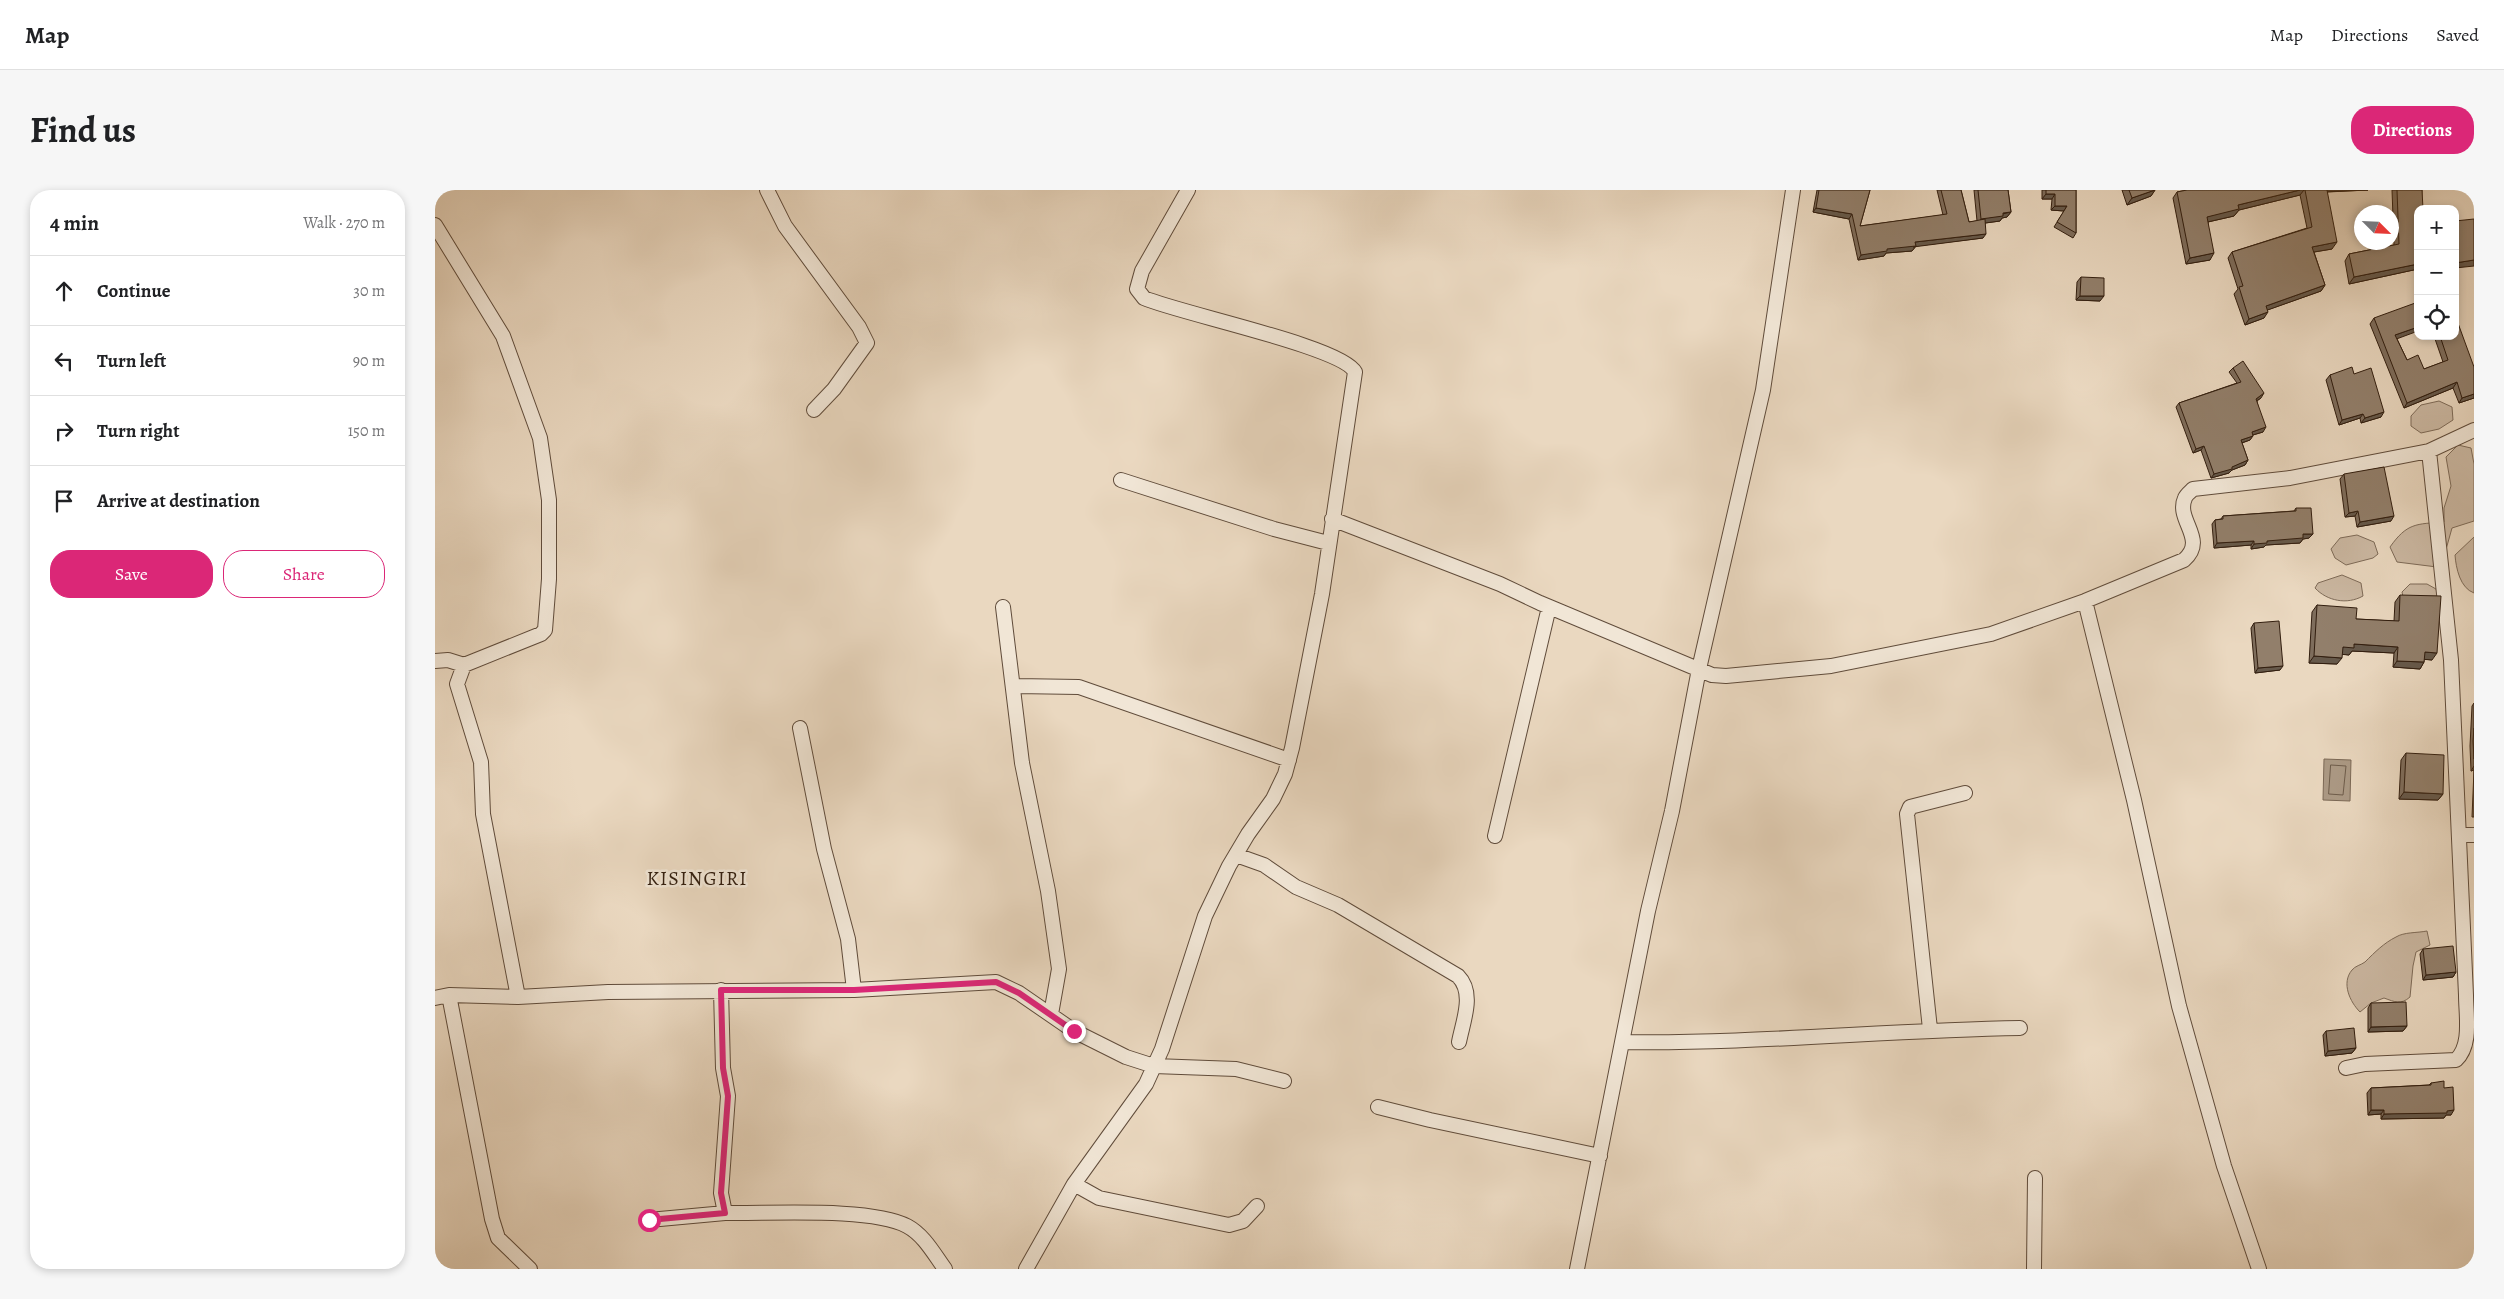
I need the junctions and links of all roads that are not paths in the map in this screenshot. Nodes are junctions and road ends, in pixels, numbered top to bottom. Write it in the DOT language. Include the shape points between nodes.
graph roads {
  1 [pos="767,190"];
  2 [pos="1188,190"];
  3 [pos="1793,190"];
  4 [pos="435,225"];
  5 [pos="814,410"];
  6 [pos="2474,430"];
  7 [pos="2429,451"];
  8 [pos="1121,480"];
  9 [pos="1332,519"];
  10 [pos="1328,544"];
  11 [pos="2085,601"];
  12 [pos="1003,607"];
  13 [pos="1549,607"];
  14 [pos="435,661"];
  15 [pos="464,665"];
  16 [pos="1699,669"];
  17 [pos="1014,686"];
  18 [pos="800,728"];
  19 [pos="1289,760"];
  20 [pos="1965,793"];
  21 [pos="2459,835"];
  22 [pos="2474,835"];
  23 [pos="1495,836"];
  24 [pos="1235,855"];
  25 [pos="721,990"];
  26 [pos="854,990"];
  27 [pos="449,995"];
  28 [pos="518,997"];
  29 [pos="435,998"];
  30 [pos="1051,1014"];
  31 [pos="2020,1028"];
  32 [pos="1930,1029"];
  33 [pos="1459,1042"];
  34 [pos="1622,1042"];
  35 [pos="1154,1066"];
  36 [pos="2346,1068"];
  37 [pos="1284,1081"];
  38 [pos="1378,1107"];
  39 [pos="1600,1156"];
  40 [pos="2035,1178"];
  41 [pos="1074,1184"];
  42 [pos="1257,1206"];
  43 [pos="725,1213"];
  44 [pos="649,1220"];
  45 [pos="529,1269"];
  46 [pos="945,1269"];
  47 [pos="1026,1269"];
  48 [pos="1577,1269"];
  49 [pos="2034,1269"];
  50 [pos="2259,1269"];
  1 -- 5 [label="street" via="785,226 859,327 867,343 834,389"];
  2 -- 9 [label="street" via="1142,271 1137,289 1152,302 1282,338 1353,367 1355,372"];
  3 -- 16 [label="street" via="1763,390"];
  4 -- 15 [label="street" via="503,336 539,438 549,500 545,630"];
  6 -- 7 [label="street"];
  7 -- 11 [label="street" via="2290,478 2193,489 2185,498 2184,511 2194,544 2192,554 2185,560"];
  7 -- 21 [label="street" via="2451,660"];
  8 -- 10 [label="street"];
  9 -- 10 [label="street"];
  9 -- 13 [label="street" via="1500,584"];
  10 -- 19 [label="street" via="1322,594"];
  11 -- 16 [label="street" via="1991,634 1849,663 1726,676 1712,675"];
  11 -- 50 [label="street" via="2134,800 2179,1006 2225,1166"];
  12 -- 17 [label="street"];
  13 -- 16 [label="street"];
  13 -- 23 [label="street"];
  14 -- 15 [label="street" via="448,660"];
  15 -- 28 [label="street" via="457,684 481,762 483,814"];
  16 -- 34 [label="street" via="1673,812 1648,911"];
  17 -- 19 [label="street" via="1079,687"];
  17 -- 30 [label="street" via="1022,763 1048,891 1059,969"];
  18 -- 26 [label="street" via="824,849 848,939"];
  19 -- 24 [label="street" via="1273,800"];
  20 -- 32 [label="street" via="1910,807 1907,814"];
  21 -- 22 [label="street"];
  21 -- 36 [label="street" via="2467,1033 2461,1055 2456,1060 2445,1062 2365,1064"];
  24 -- 33 [label="street" via="1264,866 1296,886 1338,905 1458,976 1468,993"];
  24 -- 35 [label="street" via="1205,916"];
  25 -- 26 [label="street"];
  25 -- 28 [label="street"];
  25 -- 43 [label="street" via="723,1068 728,1096 721,1193"];
  26 -- 30 [label="street" via="996,982"];
  27 -- 28 [label="street"];
  27 -- 29 [label="street"];
  27 -- 45 [label="street" via="492,1219 498,1238"];
  30 -- 35 [label="street" via="1074,1031 1126,1057"];
  31 -- 32 [label="street"];
  32 -- 34 [label="street" via="1691,1043"];
  34 -- 39 [label="street"];
  35 -- 37 [label="street" via="1228,1068"];
  35 -- 41 [label="street" via="1146,1084"];
  38 -- 39 [label="street"];
  39 -- 48 [label="street"];
  40 -- 49 [label="street"];
  41 -- 42 [label="street" via="1099,1198 1229,1226 1243,1221"];
  41 -- 47 [label="street"];
  43 -- 44 [label="street"];
  43 -- 46 [label="street" via="879,1217 907,1226 920,1235"];
}
